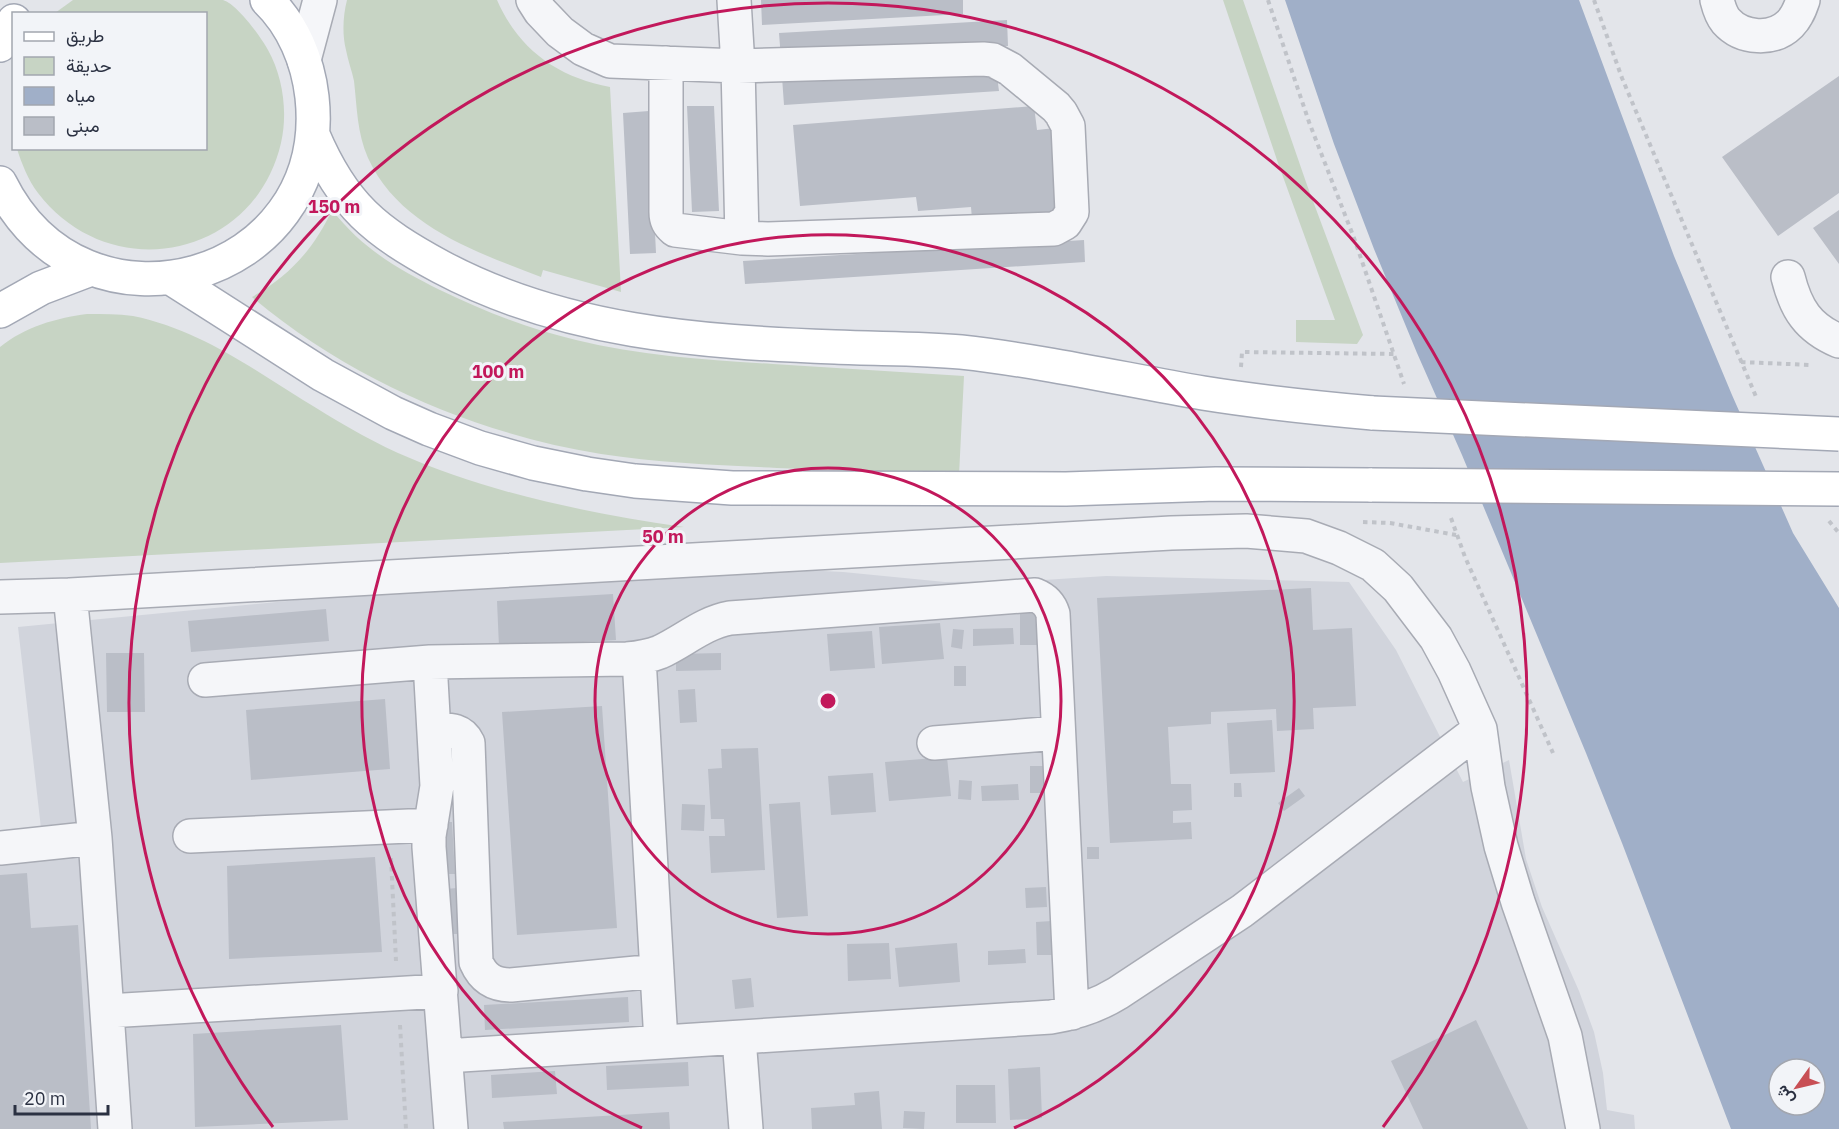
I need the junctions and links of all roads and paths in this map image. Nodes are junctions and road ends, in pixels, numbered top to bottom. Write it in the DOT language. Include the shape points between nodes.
graph roads {
  1 [pos="31,0"];
  2 [pos="267,0"];
  3 [pos="321,0"];
  4 [pos="533,0"];
  5 [pos="734,0"];
  6 [pos="1268,0"];
  7 [pos="1594,0"];
  8 [pos="1717,0"];
  9 [pos="1803,0"];
  10 [pos="21,12"];
  11 [pos="12,24"];
  12 [pos="0,45"];
  13 [pos="304,60"];
  14 [pos="666,63"];
  15 [pos="738,66"];
  16 [pos="313,135"];
  17 [pos="0,183"];
  18 [pos="742,238"];
  19 [pos="92,269"];
  20 [pos="1788,277"];
  21 [pos="171,278"];
  22 [pos="0,310"];
  23 [pos="1839,341"];
  24 [pos="1394,354"];
  25 [pos="1741,362"];
  26 [pos="1241,363"];
  27 [pos="1811,365"];
  28 [pos="1406,388"];
  29 [pos="1761,410"];
  30 [pos="1839,434"];
  31 [pos="1839,489"];
  32 [pos="1450,517"];
  33 [pos="1825,517"];
  34 [pos="1390,523"];
  35 [pos="1839,532"];
  36 [pos="1457,535"];
  37 [pos="70,596"];
  38 [pos="0,597"];
  39 [pos="639,658"];
  40 [pos="430,662"];
  41 [pos="205,680"];
  42 [pos="1480,729"];
  43 [pos="434,730"];
  44 [pos="1058,733"];
  45 [pos="934,743"];
  46 [pos="1553,753"];
  47 [pos="431,825"];
  48 [pos="190,836"];
  49 [pos="95,838"];
  50 [pos="0,848"];
  51 [pos="657,971"];
  52 [pos="441,991"];
  53 [pos="108,1011"];
  54 [pos="1072,1013"];
  55 [pos="739,1038"];
  56 [pos="661,1042"];
  57 [pos="446,1056"];
  58 [pos="116,1129"];
  59 [pos="451,1129"];
  60 [pos="746,1129"];
  61 [pos="1583,1129"];
  1 -- 10 [label="main road"];
  2 -- 13 [label="main road" via="296,39"];
  3 -- 13 [label="street"];
  4 -- 14 [label="street" via="560,32 583,49 610,61"];
  5 -- 15 [label="street"];
  6 -- 24 [label="path"];
  7 -- 25 [label="path" via="1622,78"];
  8 -- 9 [label="street" via="1719,10 1737,30 1764,36 1789,26"];
  11 -- 12 [label="main road"];
  13 -- 16 [label="main road" via="311,84"];
  14 -- 15 [label="street"];
  14 -- 18 [label="street" via="666,219 675,230"];
  15 -- 18 [label="street"];
  15 -- 18 [label="street" via="993,60 1010,69 1065,119 1072,206 1070,218 1054,229"];
  16 -- 21 [label="main road" via="298,187 266,232 223,263"];
  16 -- 30 [label="main road, bridge" via="338,185 356,207 398,243 485,289 552,313 621,328 778,345 958,352 1068,367 1206,393 1373,413"];
  17 -- 19 [label="main road" via="8,200 44,241"];
  19 -- 21 [label="main road" via="144,280"];
  19 -- 22 [label="main road" via="41,288"];
  20 -- 23 [label="street" via="1801,312 1814,327"];
  21 -- 31 [label="main road, bridge" via="324,375 429,429 533,463 635,481 732,488 1066,489 1238,484"];
  24 -- 26 [label="path" via="1242,352"];
  24 -- 28 [label="path"];
  25 -- 27 [label="path"];
  25 -- 29 [label="path"];
  32 -- 36 [label="path"];
  33 -- 35 [label="path"];
  34 -- 36 [label="path"];
  36 -- 46 [label="path"];
  37 -- 38 [label="street"];
  37 -- 42 [label="street" via="1246,531 1306,537 1373,565 1398,588 1436,638"];
  37 -- 49 [label="street"];
  39 -- 40 [label="street"];
  39 -- 44 [label="street" via="662,651 707,624 730,618 1035,595 1051,607 1053,614"];
  39 -- 51 [label="street"];
  40 -- 41 [label="street"];
  40 -- 43 [label="street"];
  42 -- 54 [label="street" via="1242,911 1103,1002"];
  42 -- 61 [label="street" via="1501,846 1565,1036"];
  43 -- 47 [label="street" via="436,786"];
  43 -- 51 [label="street" via="455,731 468,743 476,962 486,977 493,983 511,985"];
  44 -- 45 [label="street"];
  44 -- 54 [label="street"];
  47 -- 48 [label="street"];
  47 -- 52 [label="street" via="429,847"];
  49 -- 50 [label="street"];
  49 -- 53 [label="street"];
  51 -- 56 [label="street"];
  52 -- 53 [label="street"];
  52 -- 57 [label="street"];
  53 -- 58 [label="street"];
  54 -- 55 [label="street"];
  55 -- 56 [label="street"];
  55 -- 60 [label="street"];
  56 -- 57 [label="street"];
  57 -- 59 [label="street"];
}
